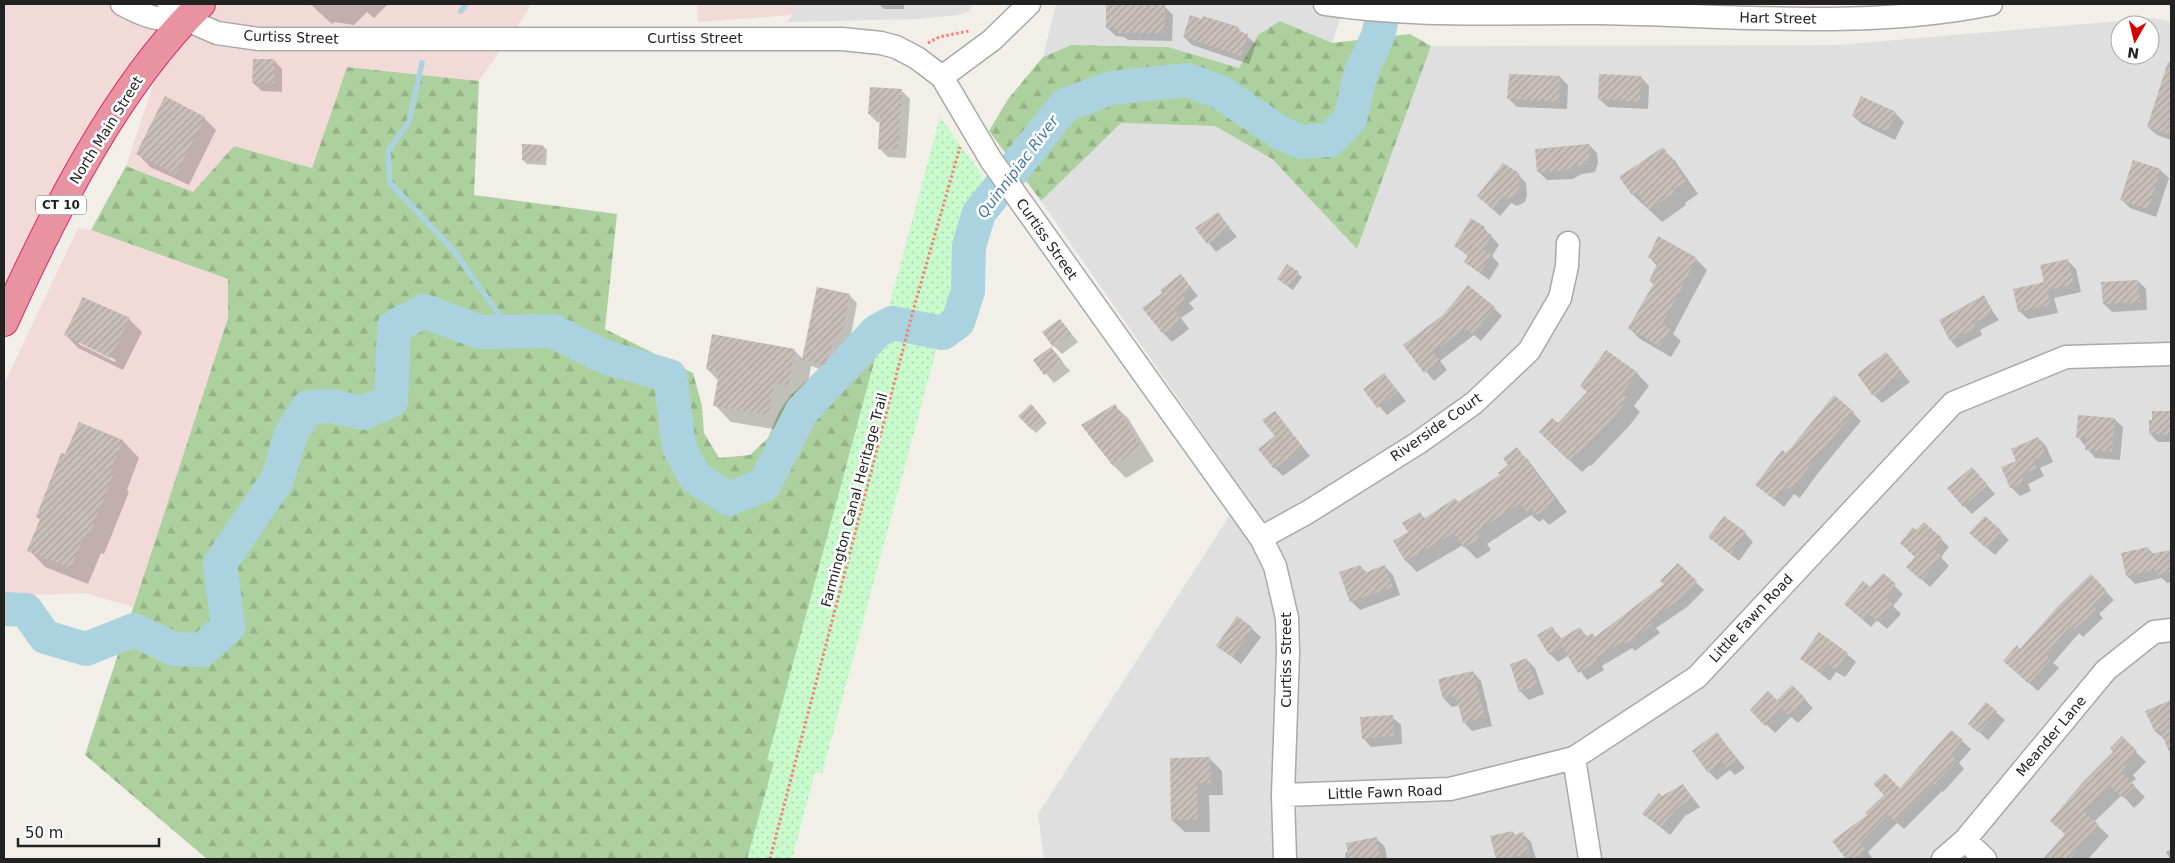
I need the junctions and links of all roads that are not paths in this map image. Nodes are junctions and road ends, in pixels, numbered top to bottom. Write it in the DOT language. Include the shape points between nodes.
graph roads {
  1 [pos="122,4"];
  2 [pos="1029,4"];
  3 [pos="1325,4"];
  4 [pos="1991,4"];
  5 [pos="185,9"];
  6 [pos="1827,11"];
  7 [pos="942,77"];
  8 [pos="1568,243"];
  9 [pos="4,322"];
  10 [pos="2171,354"];
  11 [pos="1261,538"];
  12 [pos="2171,630"];
  13 [pos="1574,758"];
  14 [pos="1283,796"];
  15 [pos="1965,840"];
  16 [pos="1285,859"];
  17 [pos="1590,859"];
  18 [pos="1942,859"];
  19 [pos="1985,859"];
  1 -- 5 [label="street" via="154,19 167,21"];
  2 -- 7 [label="street" via="992,40"];
  3 -- 6 [label="street, Hart Street" via="1406,13"];
  4 -- 6 [label="street, Hart Street" via="1949,12"];
  5 -- 7 [label="street, Curtiss Street" via="217,33 259,39 863,40 909,53"];
  5 -- 9 [label="highway, North Main Street / CT 10" via="72,183"];
  7 -- 11 [label="street, Curtiss Street" via="991,160"];
  8 -- 11 [label="street, Riverside Court" via="1560,298 1529,351 1474,403 1418,443"];
  10 -- 13 [label="street, Little Fawn Road" via="2066,357 1953,404 1697,677"];
  11 -- 14 [label="street, Curtiss Street" via="1275,566 1287,618"];
  12 -- 15 [label="street, Meander Lane" via="2154,632 2106,670"];
  13 -- 14 [label="street, Little Fawn Road" via="1450,789"];
  13 -- 17 [label="street"];
  14 -- 16 [label="street, Curtiss Street"];
  15 -- 18 [label="street, Meander Lane"];
  15 -- 19 [label="street"];
}
